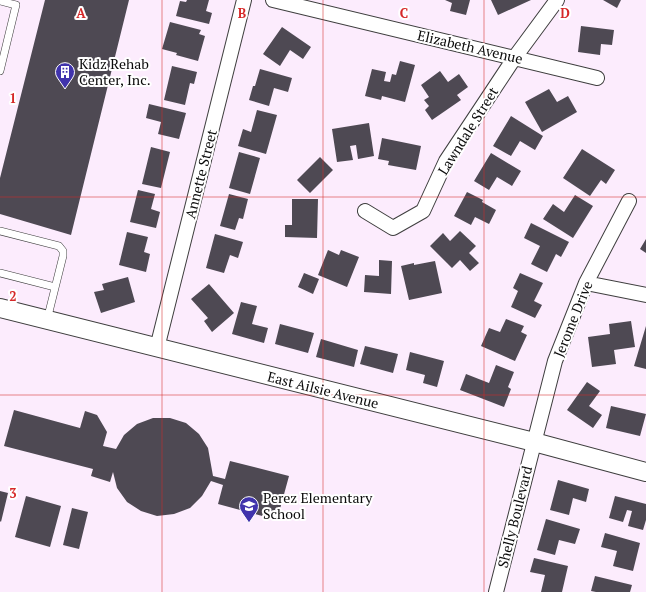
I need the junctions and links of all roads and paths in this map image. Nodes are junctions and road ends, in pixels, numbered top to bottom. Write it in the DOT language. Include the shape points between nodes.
graph roads {
  1 [pos="244,0"];
  2 [pos="273,0"];
  3 [pos="557,0"];
  4 [pos="0,1"];
  5 [pos="16,2"];
  6 [pos="515,57"];
  7 [pos="0,71"];
  8 [pos="597,78"];
  9 [pos="629,202"];
  10 [pos="365,211"];
  11 [pos="0,231"];
  12 [pos="0,273"];
  13 [pos="586,283"];
  14 [pos="55,287"];
  15 [pos="646,295"];
  16 [pos="0,308"];
  17 [pos="47,320"];
  18 [pos="157,348"];
  19 [pos="534,442"];
  20 [pos="646,472"];
  21 [pos="496,592"];
  1 -- 18 [label="street, Annette Street"];
  2 -- 6 [label="street, Elizabeth Avenue"];
  3 -- 6 [label="street, Lawndale Street"];
  4 -- 5 [label="lane"];
  5 -- 7 [label="lane"];
  6 -- 8 [label="street, Elizabeth Avenue"];
  6 -- 10 [label="street, Lawndale Street" via="446,161 424,211 393,228"];
  9 -- 13 [label="street, Jerome Drive"];
  11 -- 14 [label="lane" via="59,246 63,256"];
  12 -- 14 [label="lane"];
  13 -- 15 [label="street"];
  13 -- 19 [label="street, Jerome Drive" via="555,361"];
  14 -- 17 [label="lane"];
  16 -- 17 [label="street, East Ailsie Avenue"];
  17 -- 18 [label="street, East Ailsie Avenue"];
  18 -- 19 [label="street, East Ailsie Avenue"];
  19 -- 20 [label="street, East Ailsie Avenue"];
  19 -- 21 [label="street, Shelly Boulevard"];
}
